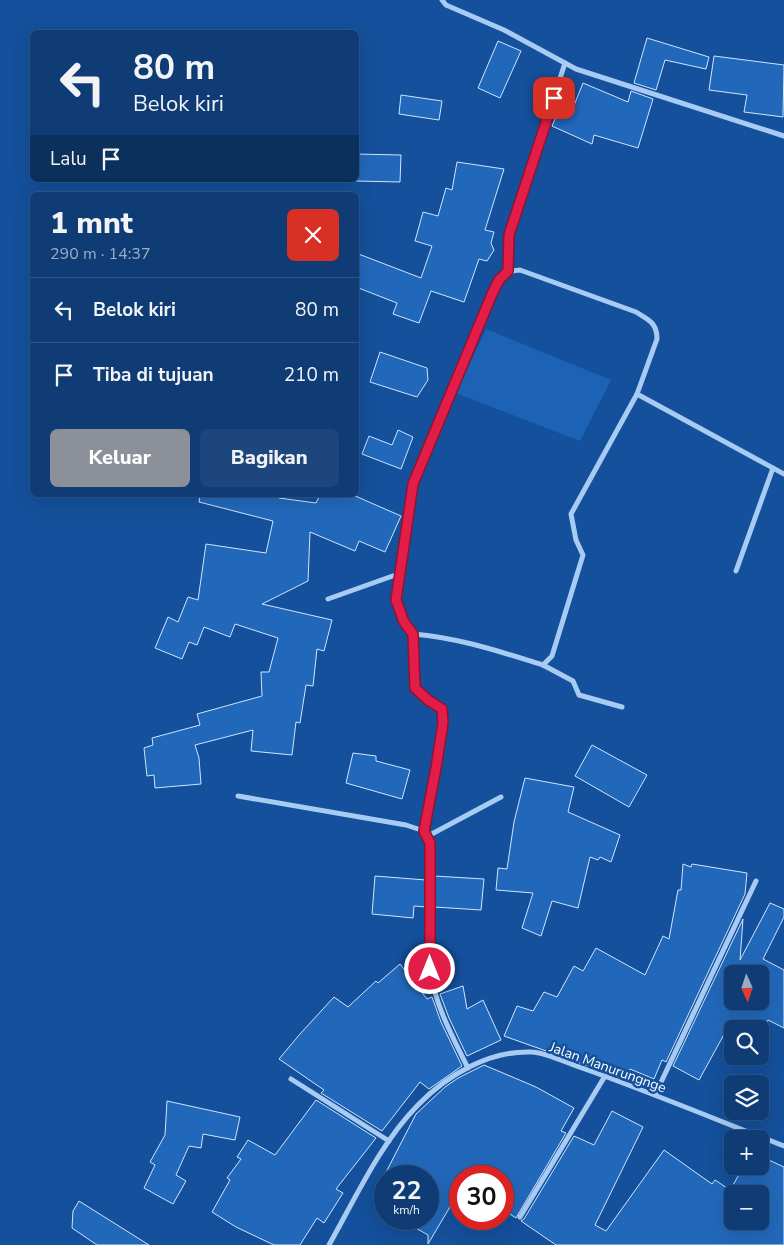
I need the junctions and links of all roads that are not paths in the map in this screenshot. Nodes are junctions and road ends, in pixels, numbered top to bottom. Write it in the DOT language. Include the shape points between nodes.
graph roads {
  1 [pos="442,0"];
  2 [pos="565,63"];
  3 [pos="784,136"];
  4 [pos="508,271"];
  5 [pos="637,394"];
  6 [pos="773,468"];
  7 [pos="784,474"];
  8 [pos="736,571"];
  9 [pos="401,573"];
  10 [pos="328,599"];
  11 [pos="413,634"];
  12 [pos="542,666"];
  13 [pos="622,707"];
  14 [pos="238,796"];
  15 [pos="500,797"];
  16 [pos="426,834"];
  17 [pos="756,881"];
  18 [pos="468,1068"];
  19 [pos="606,1076"];
  20 [pos="291,1079"];
  21 [pos="655,1095"];
  22 [pos="389,1141"];
  23 [pos="784,1146"];
  24 [pos="520,1216"];
  25 [pos="328,1245"];
  1 -- 2 [label="street"];
  2 -- 3 [label="street"];
  2 -- 4 [label="street" via="509,235"];
  4 -- 5 [label="street" via="520,270 636,312 652,322 657,330 657,339"];
  4 -- 9 [label="street" via="492,294 413,484"];
  5 -- 6 [label="street"];
  5 -- 12 [label="street" via="571,514 576,540 583,555 552,656"];
  6 -- 7 [label="street"];
  6 -- 8 [label="street"];
  9 -- 10 [label="street"];
  9 -- 11 [label="street" via="396,600 404,622"];
  11 -- 12 [label="street" via="471,642"];
  11 -- 16 [label="street" via="415,688 442,709 443,723"];
  12 -- 13 [label="street" via="573,681 580,695"];
  14 -- 16 [label="street" via="406,825"];
  15 -- 16 [label="street"];
  16 -- 18 [label="street" via="430,843 431,980 435,998"];
  17 -- 21 [label="street"];
  18 -- 19 [label="street, Jalan Manurungnge" via="504,1054 533,1052"];
  18 -- 22 [label="street, Jalan Manurungnge" via="440,1085 418,1105"];
  19 -- 21 [label="street, Jalan Manurungnge"];
  19 -- 24 [label="street"];
  20 -- 22 [label="street"];
  21 -- 23 [label="street, Jalan Manurungnge"];
  22 -- 25 [label="street, Jalan Manurungnge"];
}
